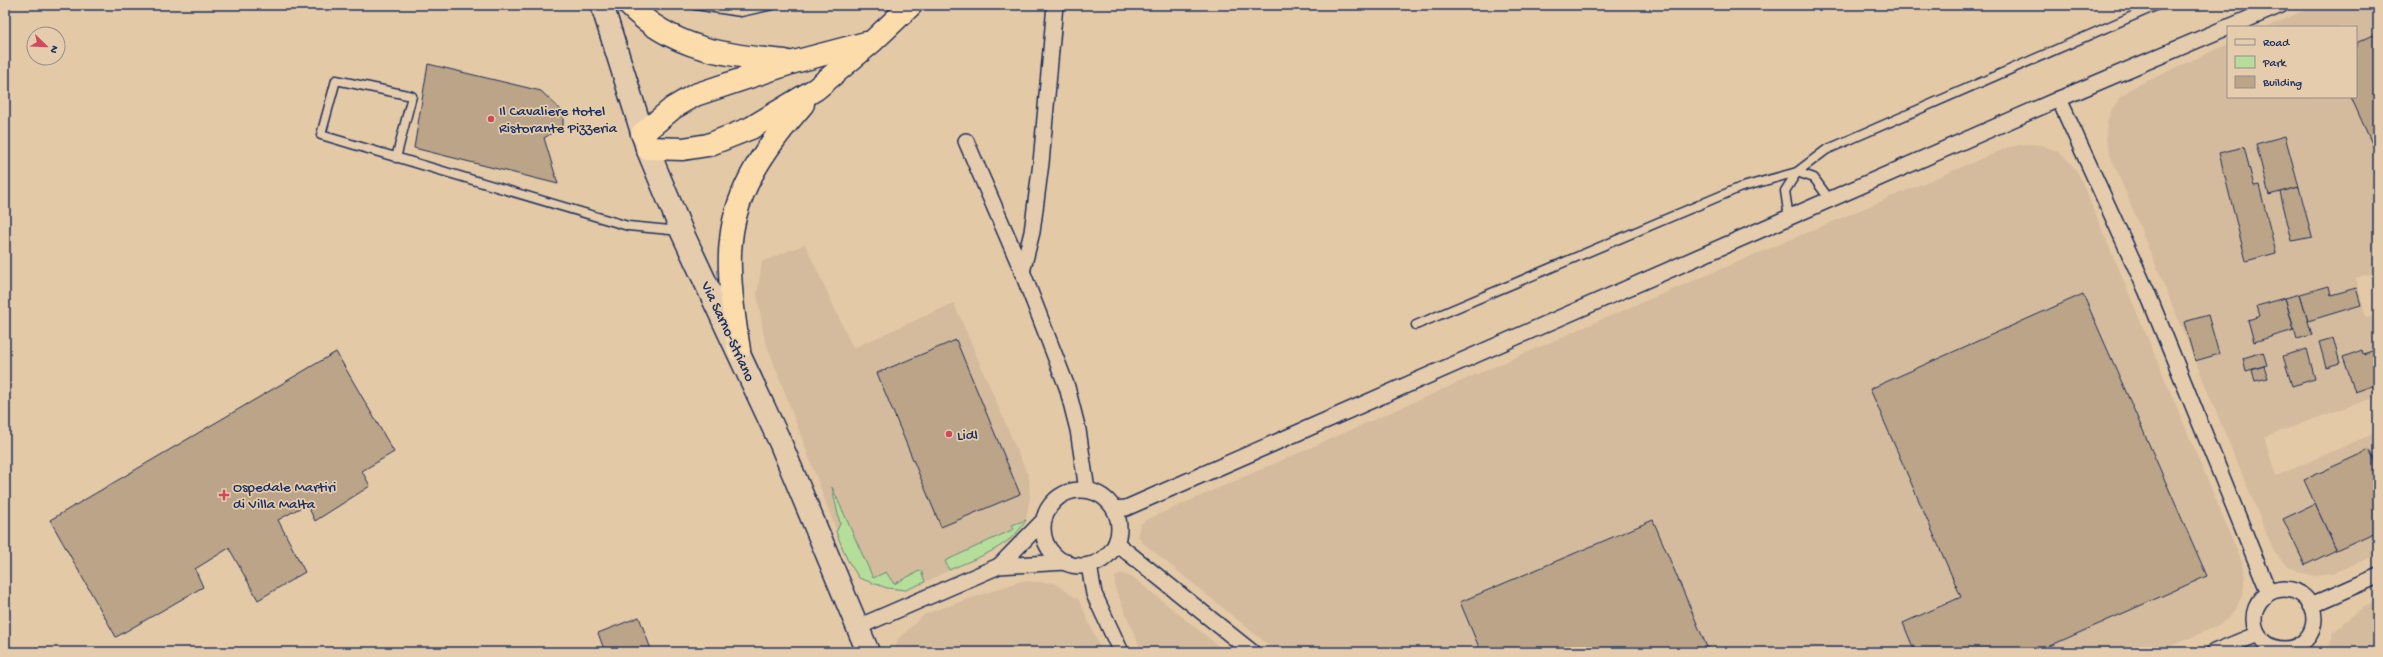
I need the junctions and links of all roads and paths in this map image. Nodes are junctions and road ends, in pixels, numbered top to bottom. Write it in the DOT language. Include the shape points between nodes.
graph roads {
  1 [pos="602,5"];
  2 [pos="629,5"];
  3 [pos="695,5"];
  4 [pos="773,5"];
  5 [pos="911,5"];
  6 [pos="1055,5"];
  7 [pos="2158,5"];
  8 [pos="2281,5"];
  9 [pos="2230,26"];
  10 [pos="2227,27"];
  11 [pos="872,41"];
  12 [pos="794,62"];
  13 [pos="816,89"];
  14 [pos="2059,99"];
  15 [pos="644,141"];
  16 [pos="966,142"];
  17 [pos="396,158"];
  18 [pos="1797,172"];
  19 [pos="1830,200"];
  20 [pos="1789,218"];
  21 [pos="682,232"];
  22 [pos="1022,272"];
  23 [pos="1416,325"];
  24 [pos="739,350"];
  25 [pos="1087,490"];
  26 [pos="1114,509"];
  27 [pos="1044,520"];
  28 [pos="1116,543"];
  29 [pos="1066,562"];
  30 [pos="1089,565"];
  31 [pos="999,566"];
  32 [pos="2378,576"];
  33 [pos="2269,593"];
  34 [pos="2310,606"];
  35 [pos="858,627"];
  36 [pos="2258,634"];
  37 [pos="2297,649"];
  38 [pos="868,652"];
  39 [pos="1121,652"];
  40 [pos="1252,652"];
  41 [pos="2214,652"];
  1 -- 15 [label="main road, Via Sarno-Striano"];
  2 -- 12 [label="highway" via="640,16 697,48 728,56"];
  3 -- 4 [label="lane" via="741,12"];
  5 -- 11 [label="highway"];
  6 -- 22 [label="street" via="1041,163 1032,232"];
  7 -- 18 [label="lane" via="1826,150"];
  8 -- 9 [label="street"];
  10 -- 14 [label="street"];
  11 -- 12 [label="highway"];
  11 -- 13 [label="highway"];
  12 -- 15 [label="highway" via="696,95 673,108"];
  13 -- 15 [label="highway" via="751,128 708,145 683,149"];
  13 -- 24 [label="highway" via="773,138 753,172 739,205 731,240 733,312"];
  14 -- 19 [label="street"];
  14 -- 33 [label="street" via="2147,292"];
  15 -- 21 [label="main road, Via Sarno-Striano"];
  16 -- 22 [label="street"];
  17 -- 17 [label="lane" via="321,135 336,80 412,96"];
  17 -- 21 [label="lane" via="628,226"];
  18 -- 19 [label="lane" via="1814,178"];
  18 -- 20 [label="lane" via="1785,191"];
  18 -- 23 [label="lane" via="1739,188"];
  19 -- 20 [label="street"];
  20 -- 26 [label="street" via="1126,508"];
  21 -- 24 [label="main road, Via Sarno-Striano"];
  22 -- 25 [label="street" via="1073,407"];
  24 -- 35 [label="main road, Via Sarno-Striano"];
  25 -- 26 [label="street" via="1107,500"];
  25 -- 27 [label="street" via="1070,492 1055,500"];
  26 -- 28 [label="street" via="1119,532"];
  27 -- 29 [label="street" via="1044,533 1048,545"];
  27 -- 31 [label="street"];
  28 -- 30 [label="street" via="1109,553"];
  28 -- 40 [label="street"];
  29 -- 30 [label="street"];
  29 -- 31 [label="street"];
  30 -- 39 [label="street" via="1094,594"];
  31 -- 35 [label="street"];
  32 -- 34 [label="street"];
  33 -- 34 [label="street" via="2284,589 2292,590 2306,599"];
  33 -- 36 [label="street" via="2259,603 2254,616"];
  34 -- 37 [label="street" via="2313,613 2312,629"];
  35 -- 38 [label="main road, Via Sarno-Striano"];
  36 -- 37 [label="street" via="2270,646"];
  36 -- 41 [label="street"];
}
